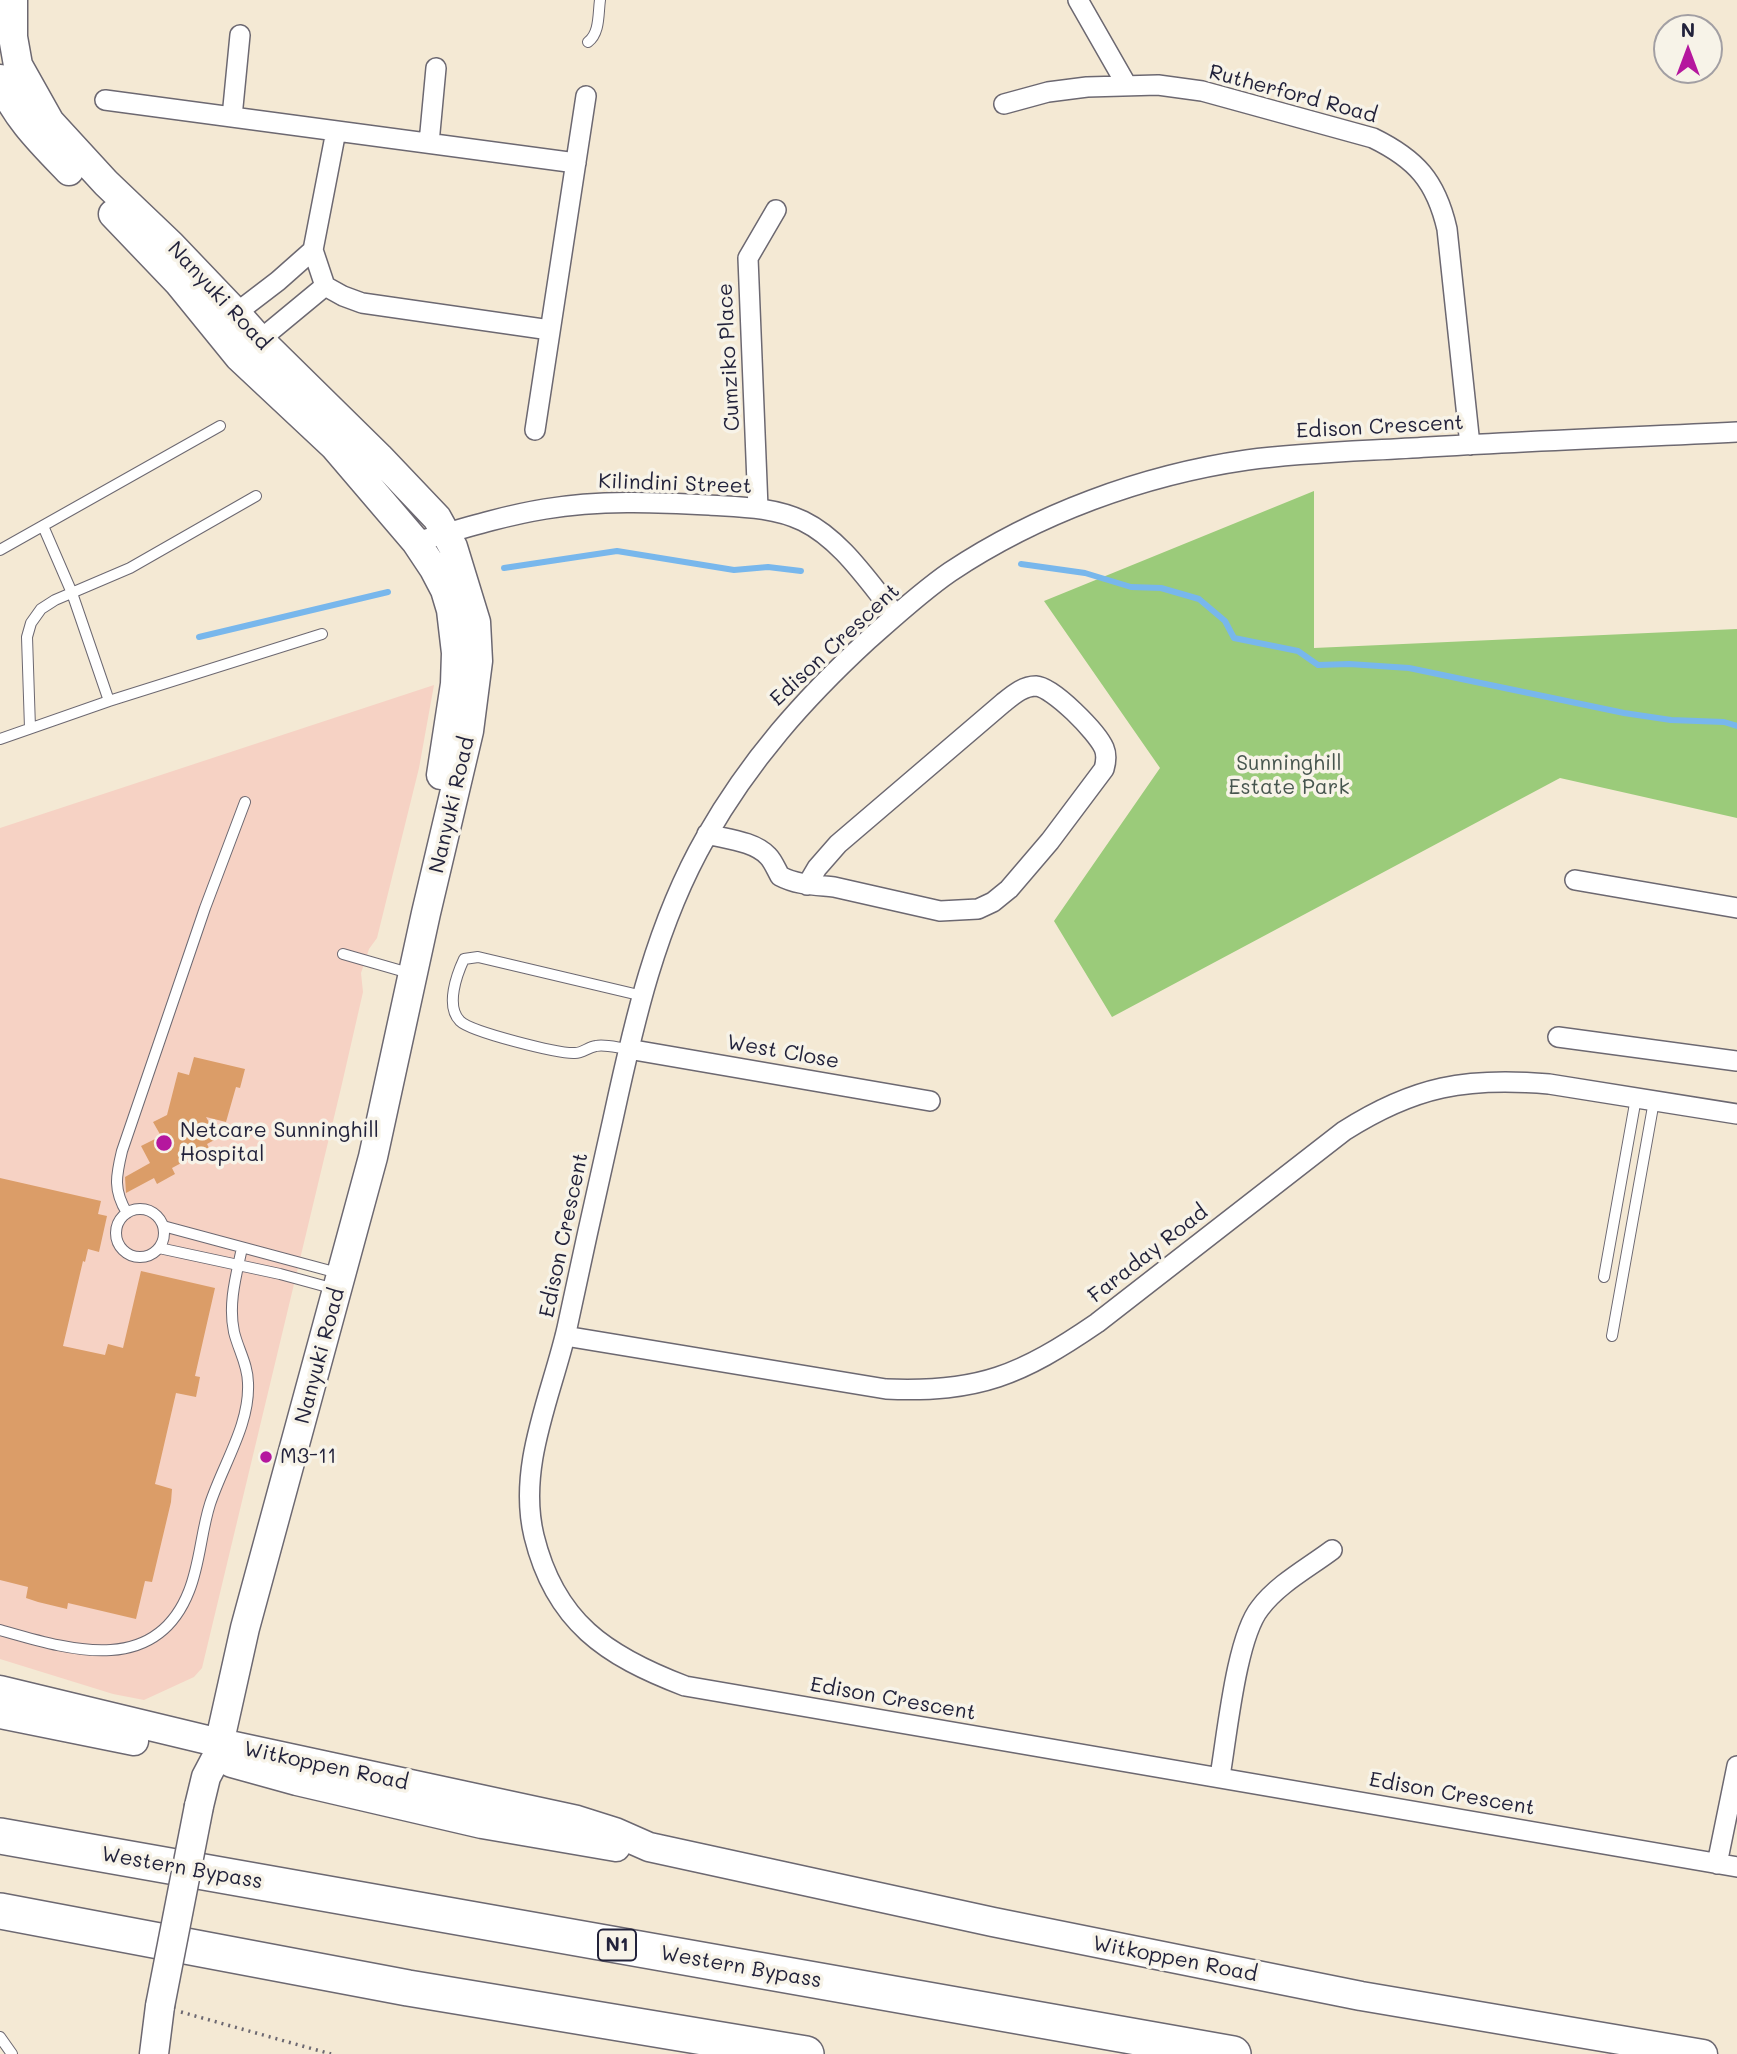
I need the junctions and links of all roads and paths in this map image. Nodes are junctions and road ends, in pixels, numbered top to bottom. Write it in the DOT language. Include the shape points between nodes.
graph roads {
  1 [pos="13,0"];
  2 [pos="600,0"];
  3 [pos="1079,0"];
  4 [pos="240,35"];
  5 [pos="6,38"];
  6 [pos="589,42"];
  7 [pos="436,68"];
  8 [pos="0,79"];
  9 [pos="1126,84"];
  10 [pos="586,96"];
  11 [pos="106,100"];
  12 [pos="1004,104"];
  13 [pos="232,117"];
  14 [pos="336,131"];
  15 [pos="429,143"];
  16 [pos="576,163"];
  17 [pos="776,211"];
  18 [pos="313,250"];
  19 [pos="325,286"];
  20 [pos="225,321"];
  21 [pos="550,330"];
  22 [pos="249,349"];
  23 [pos="220,426"];
  24 [pos="534,430"];
  25 [pos="1737,432"];
  26 [pos="1470,445"];
  27 [pos="256,496"];
  28 [pos="758,508"];
  29 [pos="43,526"];
  30 [pos="448,533"];
  31 [pos="416,542"];
  32 [pos="0,550"];
  33 [pos="72,593"];
  34 [pos="896,615"];
  35 [pos="323,634"];
  36 [pos="108,701"];
  37 [pos="30,728"];
  38 [pos="0,738"];
  39 [pos="244,802"];
  40 [pos="707,834"];
  41 [pos="1575,880"];
  42 [pos="807,885"];
  43 [pos="1737,908"];
  44 [pos="342,954"];
  45 [pos="405,972"];
  46 [pos="643,996"];
  47 [pos="1558,1037"];
  48 [pos="628,1049"];
  49 [pos="1737,1061"];
  50 [pos="1645,1099"];
  51 [pos="930,1101"];
  52 [pos="1737,1114"];
  53 [pos="127,1213"];
  54 [pos="163,1226"];
  55 [pos="159,1248"];
  56 [pos="242,1248"];
  57 [pos="238,1265"];
  58 [pos="1604,1277"];
  59 [pos="333,1280"];
  60 [pos="565,1336"];
  61 [pos="1612,1336"];
  62 [pos="1332,1550"];
  63 [pos="0,1630"];
  64 [pos="0,1690"];
  65 [pos="0,1714"];
  66 [pos="210,1755"];
  67 [pos="1737,1766"];
  68 [pos="1220,1776"];
  69 [pos="0,1836"];
  70 [pos="1717,1864"];
  71 [pos="1737,1867"];
  72 [pos="0,1911"];
  73 [pos="160,2006"];
  74 [pos="0,2038"];
  75 [pos="12,2054"];
  76 [pos="155,2054"];
  77 [pos="331,2054"];
  78 [pos="806,2054"];
  79 [pos="1233,2054"];
  80 [pos="1703,2054"];
  1 -- 5 [label="main road, Nanyuki Road"];
  2 -- 6 [label="lane" via="595,35"];
  3 -- 9 [label="street"];
  4 -- 13 [label="street"];
  5 -- 20 [label="main road, Nanyuki Road" via="50,122 171,245"];
  7 -- 15 [label="street"];
  8 -- 20 [label="main road, Nanyuki Road" via="22,120 178,282"];
  9 -- 12 [label="street, Rutherford Road" via="1048,92"];
  9 -- 26 [label="street, Rutherford Road" via="1202,91 1373,138 1416,164 1443,207"];
  10 -- 16 [label="street"];
  11 -- 13 [label="street"];
  13 -- 14 [label="street"];
  14 -- 15 [label="street"];
  14 -- 18 [label="street"];
  15 -- 16 [label="street"];
  16 -- 21 [label="street"];
  17 -- 28 [label="street, Cumziko Place" via="748,258"];
  18 -- 19 [label="street"];
  18 -- 20 [label="street"];
  19 -- 21 [label="street" via="362,303"];
  19 -- 22 [label="street"];
  20 -- 22 [label="main road, Nanyuki Road"];
  21 -- 24 [label="street"];
  22 -- 30 [label="main road, Nanyuki Road" via="414,493"];
  22 -- 31 [label="main road, Nanyuki Road"];
  23 -- 29 [label="lane"];
  25 -- 26 [label="street, Edison Crescent"];
  26 -- 34 [label="street, Edison Crescent" via="1282,456 1165,477 1061,513 1014,535 948,574"];
  27 -- 33 [label="lane" via="131,568"];
  28 -- 30 [label="street, Kilindini Street" via="587,504 544,509"];
  28 -- 34 [label="street, Kilindini Street" via="802,521 821,532"];
  29 -- 32 [label="lane"];
  29 -- 33 [label="lane"];
  30 -- 31 [label="street, Kilindini Street"];
  30 -- 45 [label="main road, Nanyuki Road" via="476,622 477,685 469,732"];
  31 -- 45 [label="main road, Nanyuki Road" via="445,590 456,653 439,790"];
  33 -- 36 [label="lane"];
  33 -- 37 [label="lane" via="41,609 31,623 27,637"];
  34 -- 40 [label="street, Edison Crescent" via="817,687 777,733"];
  35 -- 36 [label="lane"];
  36 -- 37 [label="lane"];
  37 -- 38 [label="lane"];
  39 -- 53 [label="lane" via="122,1151 117,1192"];
  40 -- 42 [label="street" via="757,849 771,858 780,876"];
  40 -- 46 [label="street, Edison Crescent" via="655,951"];
  41 -- 43 [label="street"];
  42 -- 42 [label="street" via="940,911 978,909 1009,889 1050,841 1104,769 1104,748 1056,695 1039,686 1028,687 1003,703 838,844"];
  44 -- 45 [label="lane"];
  45 -- 59 [label="main road, Nanyuki Road"];
  46 -- 48 [label="street, Edison Crescent"];
  46 -- 48 [label="lane" via="478,957 464,959 454,985 455,1011 460,1021 475,1028 573,1054 597,1045"];
  47 -- 49 [label="street"];
  48 -- 51 [label="street, West Close"];
  48 -- 60 [label="street, Edison Crescent"];
  50 -- 52 [label="street, Faraday Road"];
  50 -- 58 [label="lane"];
  50 -- 60 [label="street, Faraday Road" via="1519,1082 1453,1086 1401,1100 1374,1112 1313,1153 1097,1323 1023,1369 986,1382 938,1389 886,1389"];
  50 -- 61 [label="lane"];
  53 -- 54 [label="lane" via="147,1211"];
  53 -- 55 [label="lane" via="117,1227 116,1239 122,1249 138,1257"];
  54 -- 55 [label="lane"];
  54 -- 56 [label="lane"];
  55 -- 57 [label="lane"];
  56 -- 57 [label="lane"];
  56 -- 59 [label="lane"];
  57 -- 59 [label="lane"];
  57 -- 63 [label="lane" via="232,1313 247,1369 248,1398 205,1521 190,1590 175,1618 150,1638 110,1652 63,1648"];
  59 -- 66 [label="main road, Nanyuki Road" via="264,1487 221,1665"];
  60 -- 68 [label="street, Edison Crescent" via="530,1475 529,1510 533,1535 558,1598 600,1645 685,1686"];
  62 -- 68 [label="street" via="1258,1609 1236,1679"];
  64 -- 66 [label="main road, Witkoppen Road"];
  65 -- 66 [label="main road, Witkoppen Road"];
  66 -- 73 [label="main road, Nanyuki Road, bridge"];
  66 -- 80 [label="main road, Witkoppen Road" via="577,1820 649,1847 993,1923 1361,1996"];
  67 -- 70 [label="street"];
  68 -- 70 [label="street, Edison Crescent"];
  69 -- 79 [label="highway, Western Bypass / N1"];
  70 -- 71 [label="street, Edison Crescent"];
  72 -- 78 [label="highway" via="408,1988"];
  73 -- 76 [label="main road, Nanyuki Road"];
  73 -- 77 [label="path"];
  74 -- 75 [label="lane"];
}
